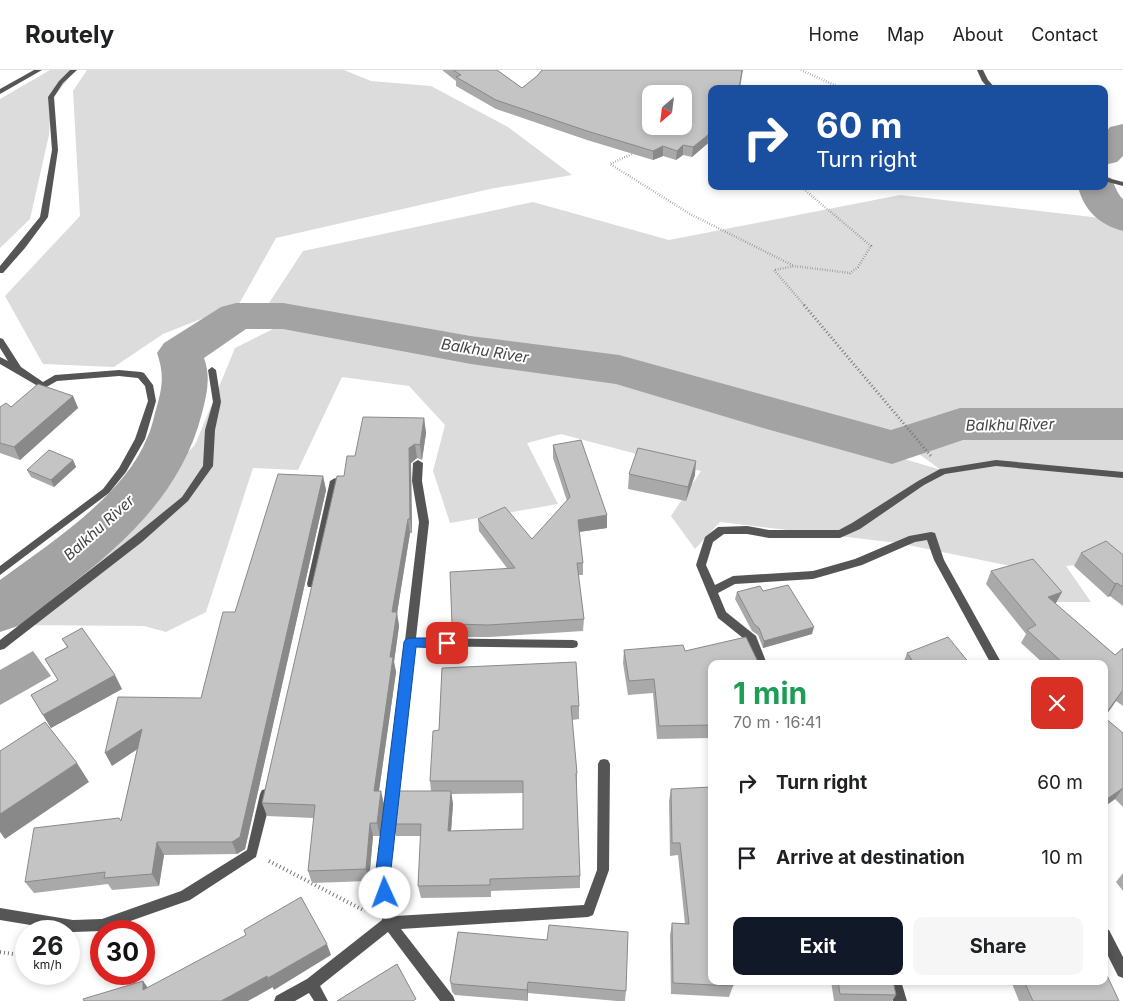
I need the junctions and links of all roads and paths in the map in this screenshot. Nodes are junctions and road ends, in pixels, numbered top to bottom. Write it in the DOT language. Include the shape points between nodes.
graph roads {
  1 [pos="39,70"];
  2 [pos="74,70"];
  3 [pos="801,70"];
  4 [pos="980,70"];
  5 [pos="835,85"];
  6 [pos="989,85"];
  7 [pos="0,92"];
  8 [pos="637,151"];
  9 [pos="1108,180"];
  10 [pos="1123,184"];
  11 [pos="805,190"];
  12 [pos="794,266"];
  13 [pos="0,271"];
  14 [pos="0,341"];
  15 [pos="0,360"];
  16 [pos="18,370"];
  17 [pos="212,370"];
  18 [pos="418,463"];
  19 [pos="944,471"];
  20 [pos="1123,475"];
  21 [pos="335,481"];
  22 [pos="0,570"];
  23 [pos="713,591"];
  24 [pos="310,595"];
  25 [pos="411,642"];
  26 [pos="573,644"];
  27 [pos="0,646"];
  28 [pos="760,660"];
  29 [pos="995,660"];
  30 [pos="604,764"];
  31 [pos="267,786"];
  32 [pos="252,853"];
  33 [pos="0,914"];
  34 [pos="389,923"];
  35 [pos="1108,943"];
  36 [pos="0,952"];
  37 [pos="15,954"];
  38 [pos="1123,971"];
  39 [pos="312,984"];
  40 [pos="895,985"];
  41 [pos="281,1001"];
  42 [pos="321,1001"];
  43 [pos="448,1001"];
  44 [pos="900,1001"];
  1 -- 7 [label="street"];
  2 -- 13 [label="street" via="51,97 56,150 44,217"];
  3 -- 5 [label="path"];
  4 -- 6 [label="street"];
  8 -- 12 [label="path" via="610,164 690,214"];
  9 -- 10 [label="street"];
  11 -- 12 [label="path" via="871,246 858,268 850,274"];
  12 -- 19 [label="path" via="774,270"];
  14 -- 16 [label="street"];
  15 -- 16 [label="street"];
  16 -- 22 [label="street" via="40,389 55,378 120,373 141,376 149,385 152,401 140,439 123,470 106,491"];
  17 -- 27 [label="street" via="217,402 210,430 208,466 185,499"];
  18 -- 25 [label="street" via="417,482 424,522"];
  19 -- 20 [label="street" via="996,462"];
  19 -- 23 [label="street" via="840,534 722,530 709,540 701,565"];
  21 -- 24 [label="street"];
  23 -- 28 [label="street" via="722,615 752,639"];
  23 -- 29 [label="street" via="733,580 813,575 858,562 913,539 931,536 939,560"];
  25 -- 26 [label="street"];
  25 -- 34 [label="street" via="382,878"];
  30 -- 34 [label="street" via="603,870 588,911"];
  31 -- 32 [label="street"];
  32 -- 33 [label="street" via="185,896 102,925 73,926"];
  32 -- 34 [label="path"];
  34 -- 39 [label="street"];
  34 -- 43 [label="street"];
  35 -- 38 [label="street"];
  36 -- 37 [label="path"];
  39 -- 41 [label="street"];
  39 -- 42 [label="street"];
  40 -- 44 [label="street"];
}
